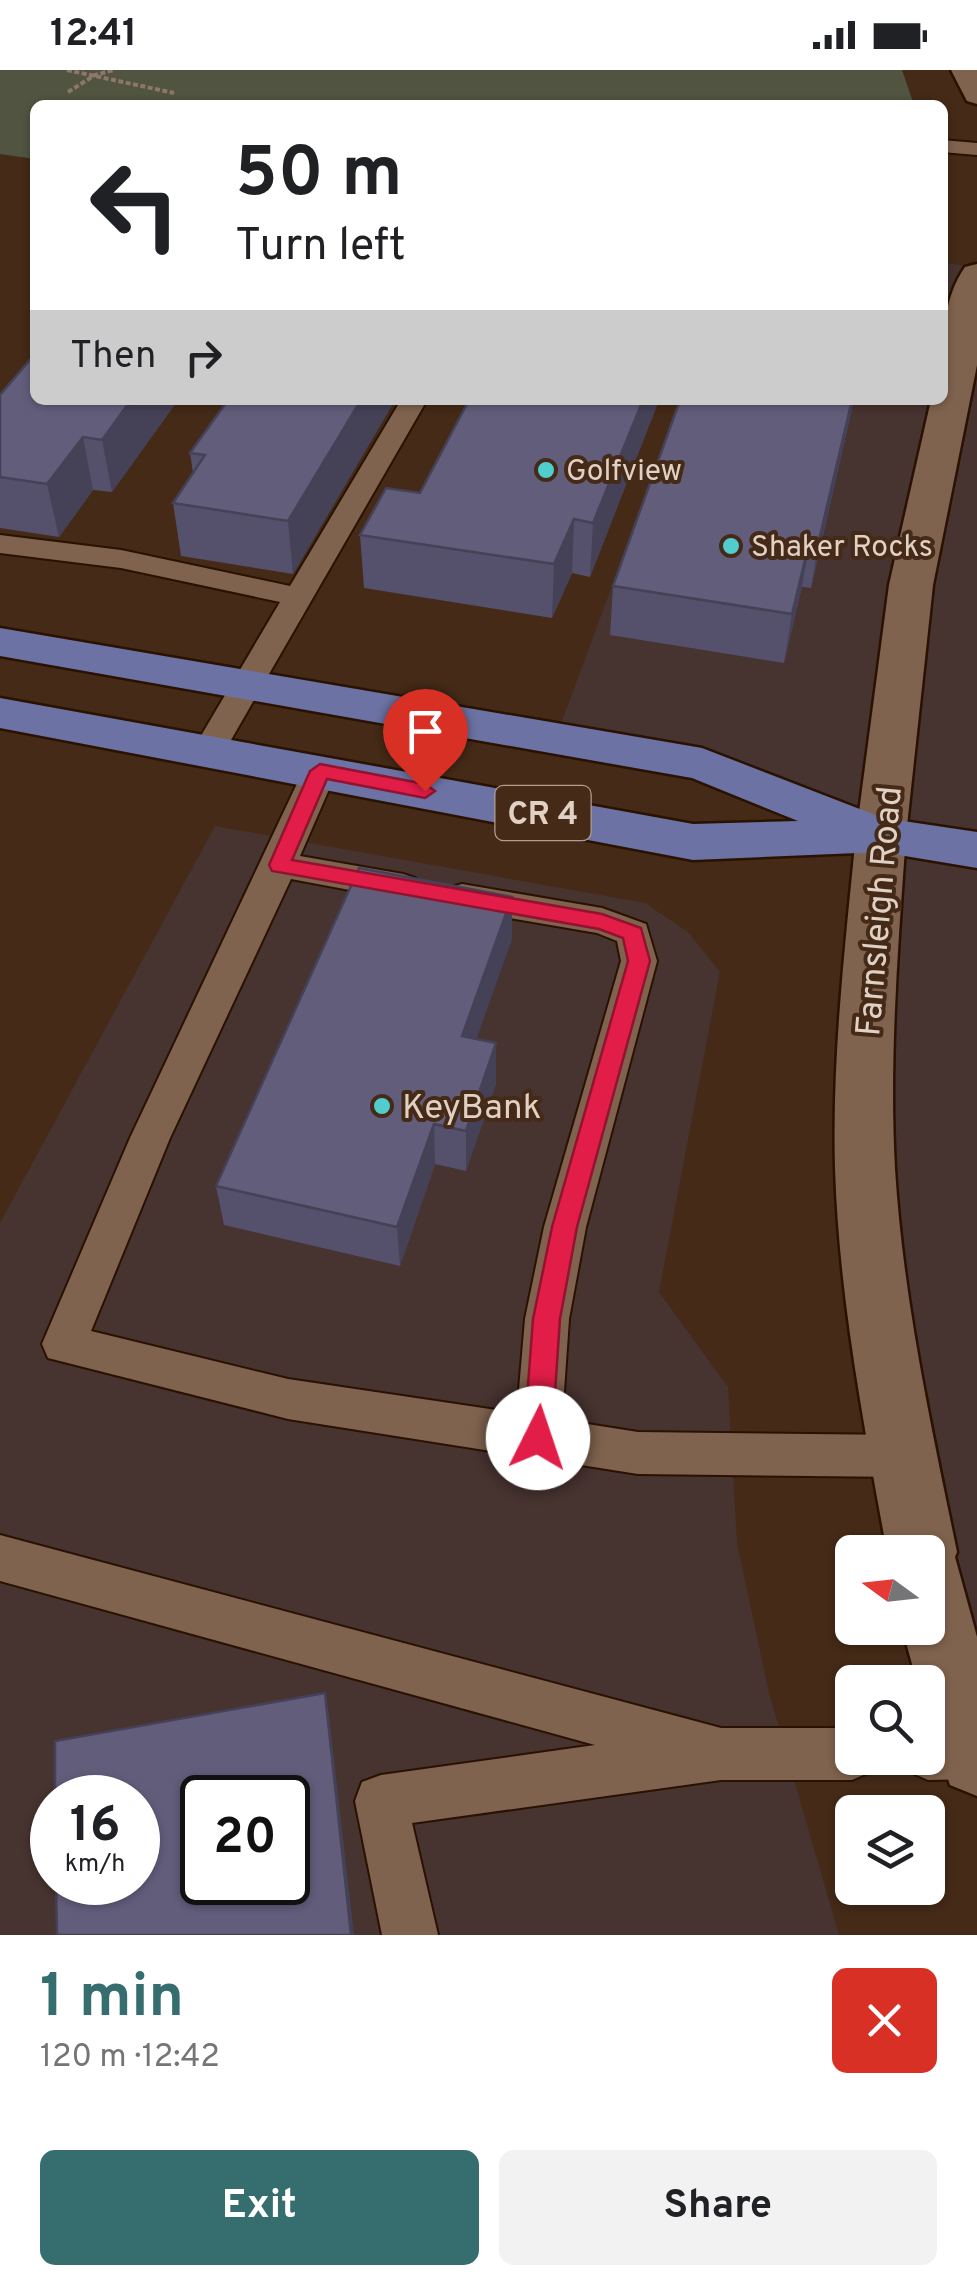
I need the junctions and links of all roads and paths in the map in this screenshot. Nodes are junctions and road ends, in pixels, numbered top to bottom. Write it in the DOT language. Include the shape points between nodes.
graph roads {
  1 [pos="67,70"];
  2 [pos="114,70"];
  3 [pos="965,70"];
  4 [pos="94,75"];
  5 [pos="68,92"];
  6 [pos="174,93"];
  7 [pos="977,95"];
  8 [pos="948,147"];
  9 [pos="977,149"];
  10 [pos="962,294"];
  11 [pos="950,364"];
  12 [pos="411,405"];
  13 [pos="943,405"];
  14 [pos="0,544"];
  15 [pos="298,597"];
  16 [pos="0,642"];
  17 [pos="248,684"];
  18 [pos="0,714"];
  19 [pos="208,750"];
  20 [pos="320,771"];
  21 [pos="881,835"];
  22 [pos="977,850"];
  23 [pos="280,865"];
  24 [pos="538,1438"];
  25 [pos="903,1456"];
  26 [pos="919,1535"];
  27 [pos="0,1558"];
  28 [pos="942,1645"];
  29 [pos="721,1754"];
  30 [pos="835,1754"];
  31 [pos="964,1755"];
  32 [pos="410,1935"];
  1 -- 4 [label="path"];
  2 -- 4 [label="path"];
  3 -- 7 [label="street"];
  4 -- 5 [label="path"];
  4 -- 6 [label="path"];
  8 -- 9 [label="lane"];
  10 -- 11 [label="street, Farnsleigh Road"];
  12 -- 15 [label="lane"];
  13 -- 21 [label="street, Farnsleigh Road" via="911,585"];
  14 -- 15 [label="lane" via="122,560"];
  15 -- 17 [label="lane"];
  16 -- 17 [label="main road, CR 4"];
  17 -- 19 [label="lane"];
  17 -- 21 [label="main road, CR 4" via="702,764"];
  18 -- 19 [label="main road"];
  19 -- 20 [label="main road, CR 4"];
  20 -- 21 [label="main road, CR 4" via="693,842"];
  20 -- 23 [label="lane"];
  21 -- 22 [label="main road, CR 4"];
  21 -- 25 [label="street, Farnsleigh Road" via="868,981 868,1213"];
  23 -- 24 [label="lane" via="633,933 639,961 564,1227 546,1319"];
  23 -- 24 [label="lane" via="150,1138 64,1344 288,1400"];
  24 -- 25 [label="lane" via="638,1453"];
  25 -- 26 [label="street, Farnsleigh Road"];
  27 -- 29 [label="lane"];
  28 -- 31 [label="street"];
  29 -- 30 [label="lane"];
  29 -- 32 [label="lane" via="381,1800"];
}
